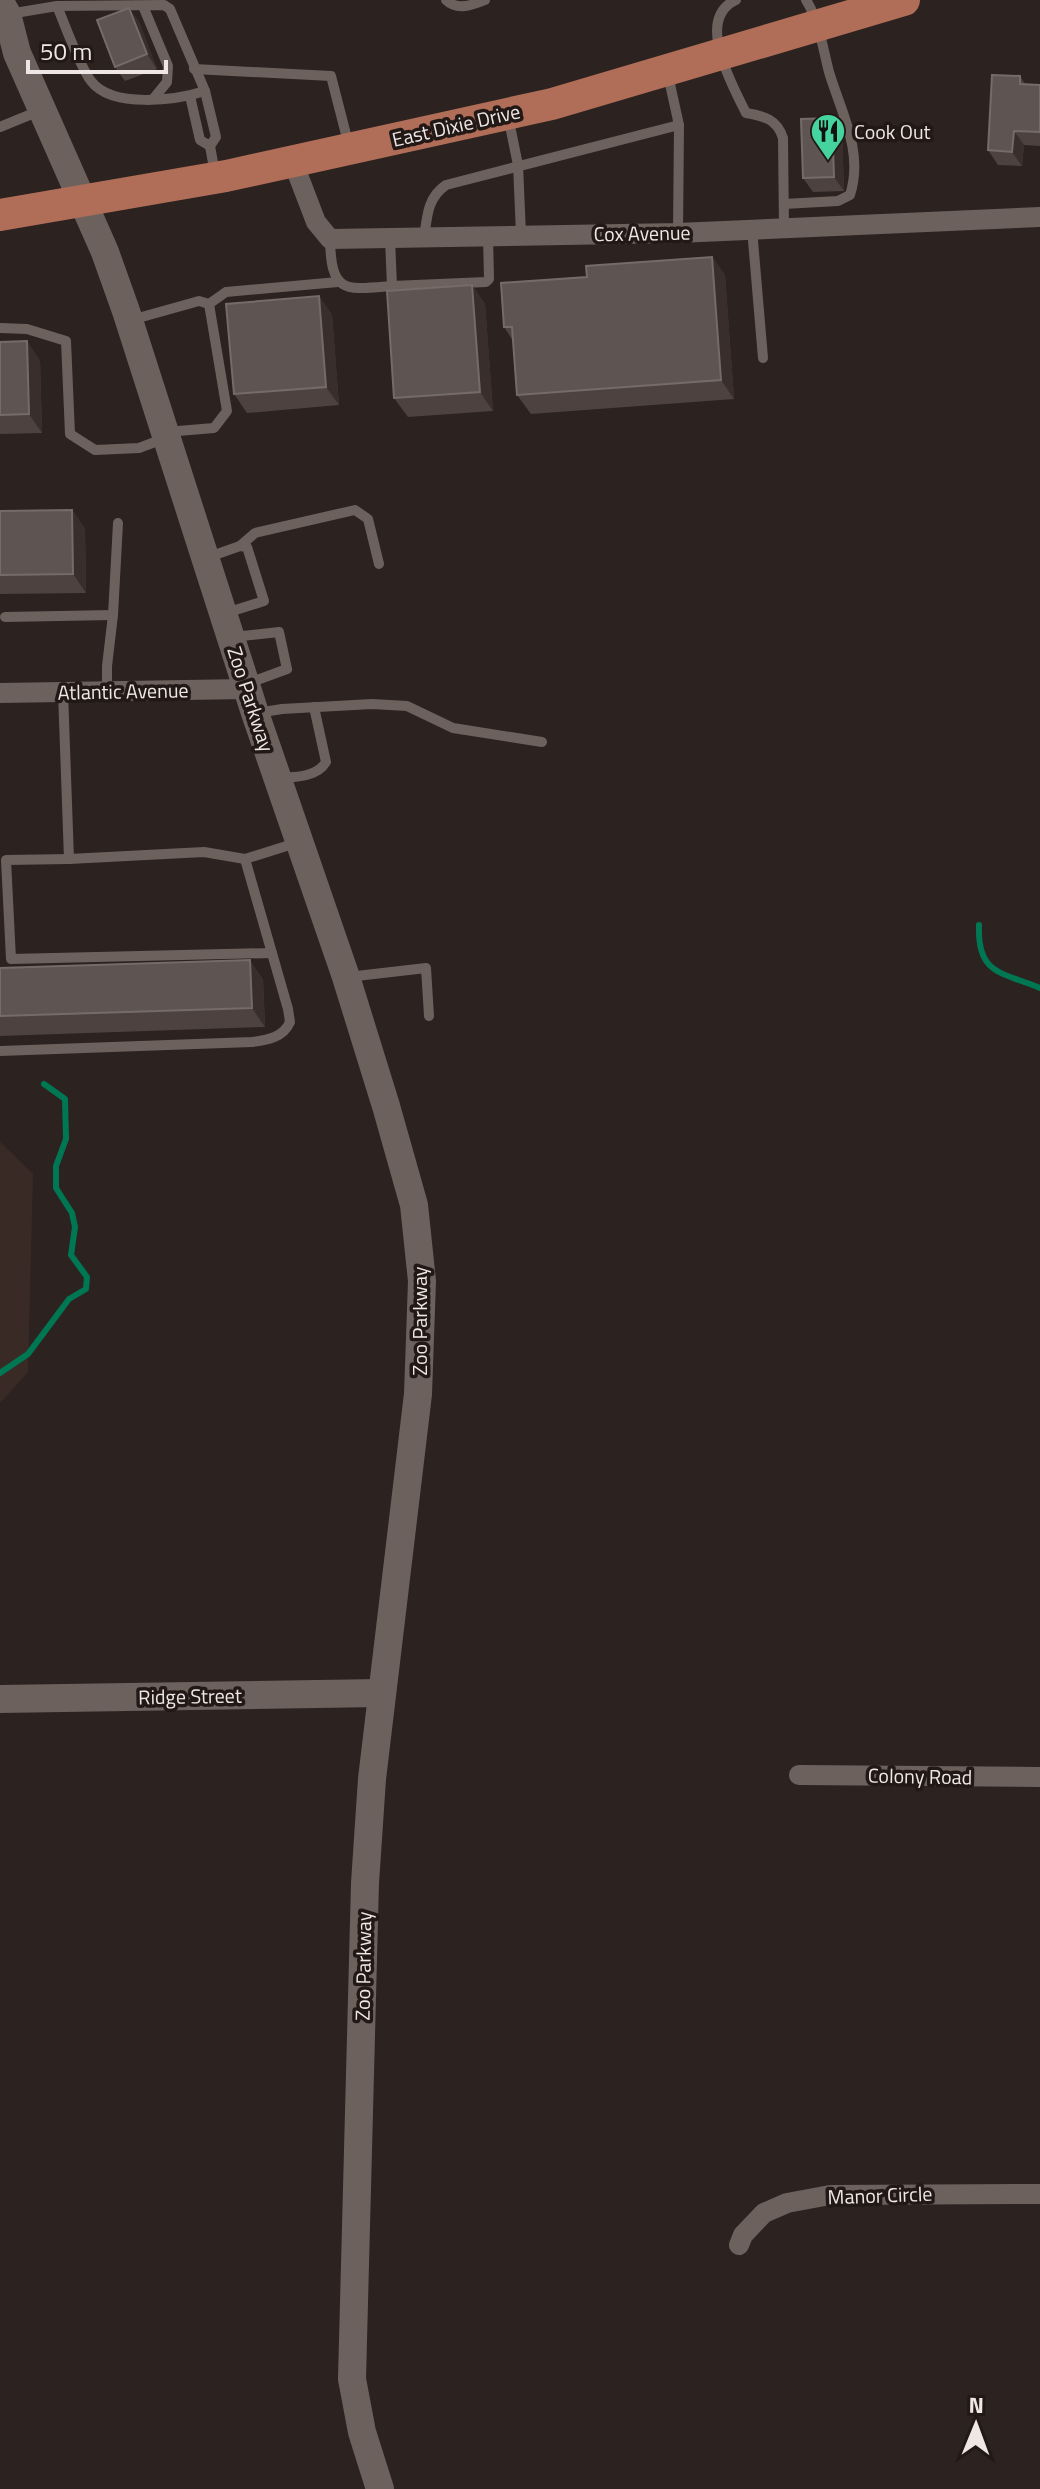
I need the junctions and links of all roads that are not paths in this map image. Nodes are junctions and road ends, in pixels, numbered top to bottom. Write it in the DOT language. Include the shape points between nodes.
graph roads {
  1 [pos="446,0"];
  2 [pos="485,0"];
  3 [pos="736,0"];
  4 [pos="904,0"];
  5 [pos="57,6"];
  6 [pos="143,6"];
  7 [pos="3,8"];
  8 [pos="811,13"];
  9 [pos="719,54"];
  10 [pos="194,69"];
  11 [pos="667,70"];
  12 [pos="205,91"];
  13 [pos="190,96"];
  14 [pos="154,98"];
  15 [pos="41,110"];
  16 [pos="508,114"];
  17 [pos="679,125"];
  18 [pos="0,127"];
  19 [pos="210,146"];
  20 [pos="349,150"];
  21 [pos="293,162"];
  22 [pos="518,165"];
  23 [pos="216,178"];
  24 [pos="82,200"];
  25 [pos="784,204"];
  26 [pos="0,215"];
  27 [pos="1040,217"];
  28 [pos="784,228"];
  29 [pos="752,229"];
  30 [pos="678,233"];
  31 [pos="521,234"];
  32 [pos="488,236"];
  33 [pos="330,239"];
  34 [pos="390,239"];
  35 [pos="424,239"];
  36 [pos="338,282"];
  37 [pos="392,286"];
  38 [pos="209,304"];
  39 [pos="129,321"];
  40 [pos="0,328"];
  41 [pos="763,358"];
  42 [pos="164,435"];
  43 [pos="118,523"];
  44 [pos="240,546"];
  45 [pos="206,558"];
  46 [pos="379,564"];
  47 [pos="113,615"];
  48 [pos="5,617"];
  49 [pos="228,626"];
  50 [pos="107,691"];
  51 [pos="63,692"];
  52 [pos="0,693"];
  53 [pos="249,696"];
  54 [pos="314,707"];
  55 [pos="542,742"];
  56 [pos="278,778"];
  57 [pos="298,842"];
  58 [pos="69,859"];
  59 [pos="245,859"];
  60 [pos="272,953"];
  61 [pos="346,977"];
  62 [pos="429,1016"];
  63 [pos="0,1051"];
  64 [pos="380,1693"];
  65 [pos="0,1699"];
  66 [pos="799,1775"];
  67 [pos="1040,1777"];
  68 [pos="1040,2194"];
  69 [pos="739,2245"];
  70 [pos="380,2489"];
  1 -- 2 [label="lane" via="459,6"];
  3 -- 9 [label="lane" via="720,16"];
  4 -- 8 [label="main road, East Dixie Drive"];
  5 -- 6 [label="lane"];
  5 -- 7 [label="lane"];
  5 -- 14 [label="lane" via="92,83 116,97"];
  6 -- 10 [label="lane" via="170,9"];
  6 -- 14 [label="lane" via="168,66 167,82"];
  7 -- 15 [label="main road, Zoo Parkway" via="12,54"];
  8 -- 9 [label="main road, East Dixie Drive"];
  8 -- 25 [label="lane" via="849,125 854,183 850,195 838,201"];
  9 -- 11 [label="main road, East Dixie Drive"];
  9 -- 25 [label="lane" via="746,113 767,117 780,127"];
  10 -- 12 [label="lane"];
  10 -- 20 [label="lane" via="331,76"];
  11 -- 16 [label="main road, East Dixie Drive"];
  11 -- 17 [label="lane"];
  12 -- 13 [label="lane"];
  12 -- 19 [label="lane" via="216,137"];
  13 -- 14 [label="lane"];
  13 -- 19 [label="lane" via="200,140"];
  15 -- 18 [label="lane"];
  15 -- 24 [label="main road, Zoo Parkway"];
  16 -- 20 [label="main road, East Dixie Drive"];
  16 -- 22 [label="lane"];
  17 -- 22 [label="lane"];
  17 -- 30 [label="lane"];
  19 -- 23 [label="lane"];
  20 -- 21 [label="main road, East Dixie Drive"];
  21 -- 23 [label="main road, East Dixie Drive"];
  21 -- 33 [label="street" via="316,222"];
  22 -- 31 [label="lane"];
  22 -- 35 [label="lane" via="436,192 428,207"];
  23 -- 24 [label="main road, East Dixie Drive"];
  24 -- 26 [label="main road, East Dixie Drive"];
  24 -- 39 [label="main road, Zoo Parkway"];
  25 -- 28 [label="lane"];
  27 -- 28 [label="street, Cox Avenue"];
  28 -- 29 [label="street, Cox Avenue"];
  29 -- 30 [label="street, Cox Avenue"];
  29 -- 41 [label="lane"];
  30 -- 31 [label="street, Cox Avenue"];
  31 -- 32 [label="street, Cox Avenue"];
  32 -- 35 [label="street, Cox Avenue"];
  32 -- 37 [label="lane" via="486,282"];
  33 -- 34 [label="street, Cox Avenue"];
  33 -- 36 [label="lane" via="330,262"];
  34 -- 35 [label="street, Cox Avenue"];
  34 -- 37 [label="lane"];
  36 -- 37 [label="lane" via="350,289"];
  36 -- 38 [label="lane" via="226,292"];
  38 -- 39 [label="lane" via="199,301"];
  38 -- 42 [label="lane" via="227,411 214,428"];
  39 -- 42 [label="main road, Zoo Parkway"];
  40 -- 42 [label="lane" via="27,329 66,341 70,434 95,450 139,448"];
  42 -- 45 [label="main road, Zoo Parkway"];
  43 -- 47 [label="lane"];
  44 -- 45 [label="lane"];
  44 -- 46 [label="lane" via="255,533 355,510 368,519"];
  44 -- 49 [label="lane" via="247,547 264,601"];
  45 -- 49 [label="main road, Zoo Parkway"];
  47 -- 48 [label="lane"];
  47 -- 50 [label="lane"];
  49 -- 53 [label="main road, Zoo Parkway"];
  49 -- 53 [label="lane" via="279,632 287,669"];
  50 -- 51 [label="street, Atlantic Avenue"];
  50 -- 53 [label="street, Atlantic Avenue"];
  51 -- 52 [label="street, Atlantic Avenue"];
  51 -- 58 [label="lane"];
  53 -- 54 [label="lane"];
  53 -- 56 [label="main road, Zoo Parkway"];
  54 -- 55 [label="lane" via="407,706 453,728"];
  54 -- 56 [label="lane" via="323,768"];
  56 -- 57 [label="main road, Zoo Parkway"];
  57 -- 59 [label="lane"];
  57 -- 61 [label="main road, Zoo Parkway"];
  58 -- 59 [label="lane" via="204,852"];
  58 -- 60 [label="lane" via="6,860 11,959"];
  59 -- 60 [label="lane"];
  60 -- 63 [label="lane" via="290,1022 268,1040"];
  61 -- 62 [label="lane" via="426,968"];
  61 -- 64 [label="main road, Zoo Parkway" via="414,1205 422,1281 418,1394"];
  64 -- 65 [label="main road, Ridge Street"];
  64 -- 70 [label="main road, Zoo Parkway" via="365,1883 352,2379"];
  66 -- 67 [label="street, Colony Road"];
  68 -- 69 [label="street, Manor Circle" via="824,2196 764,2213"];
}
